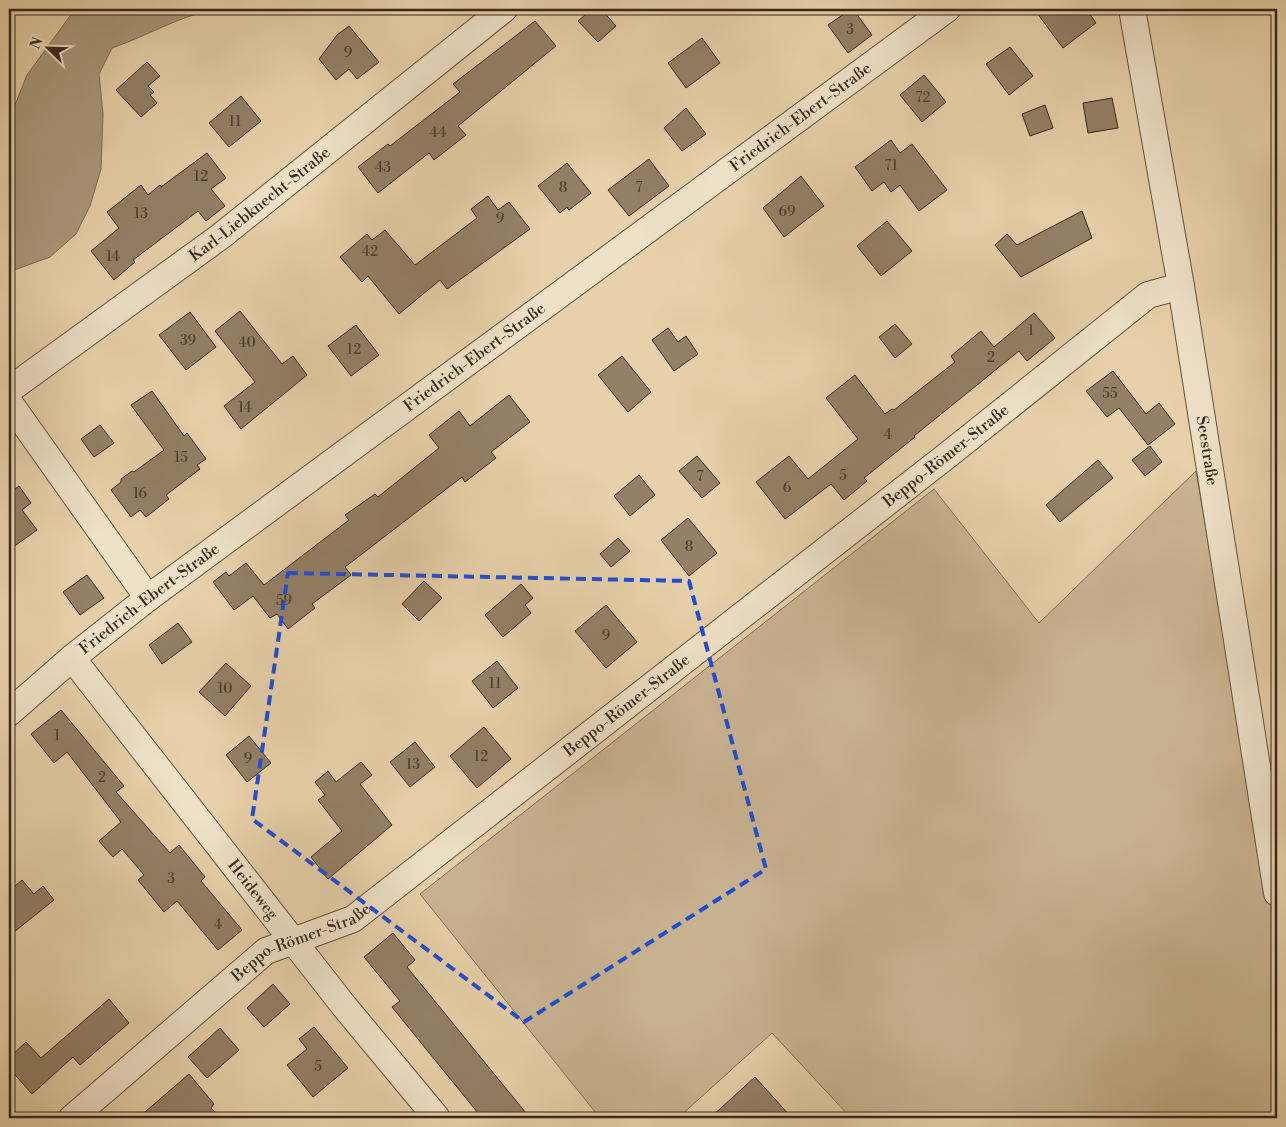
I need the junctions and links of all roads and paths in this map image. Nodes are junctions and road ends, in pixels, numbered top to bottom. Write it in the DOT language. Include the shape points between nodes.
graph roads {
  1 [pos="504,9"];
  2 [pos="947,9"];
  3 [pos="1132,9"];
  4 [pos="1181,286"];
  5 [pos="9,390"];
  6 [pos="9,402"];
  7 [pos="148,598"];
  8 [pos="72,658"];
  9 [pos="9,713"];
  10 [pos="1277,893"];
  11 [pos="294,940"];
  12 [pos="72,1118"];
  13 [pos="437,1118"];
  1 -- 5 [label="street, Karl-Liebknecht-Straße" via="221,236"];
  2 -- 7 [label="street, Friedrich-Ebert-Straße"];
  3 -- 4 [label="street, Seestraße"];
  4 -- 10 [label="street, Seestraße"];
  4 -- 11 [label="street, Beppo-Römer-Straße" via="1148,295 353,919"];
  6 -- 7 [label="street"];
  7 -- 8 [label="street, Friedrich-Ebert-Straße"];
  8 -- 9 [label="street, Friedrich-Ebert-Straße"];
  8 -- 11 [label="street, Heideweg"];
  11 -- 12 [label="street, Beppo-Römer-Straße" via="266,951"];
  11 -- 13 [label="street, Heideweg"];
}
